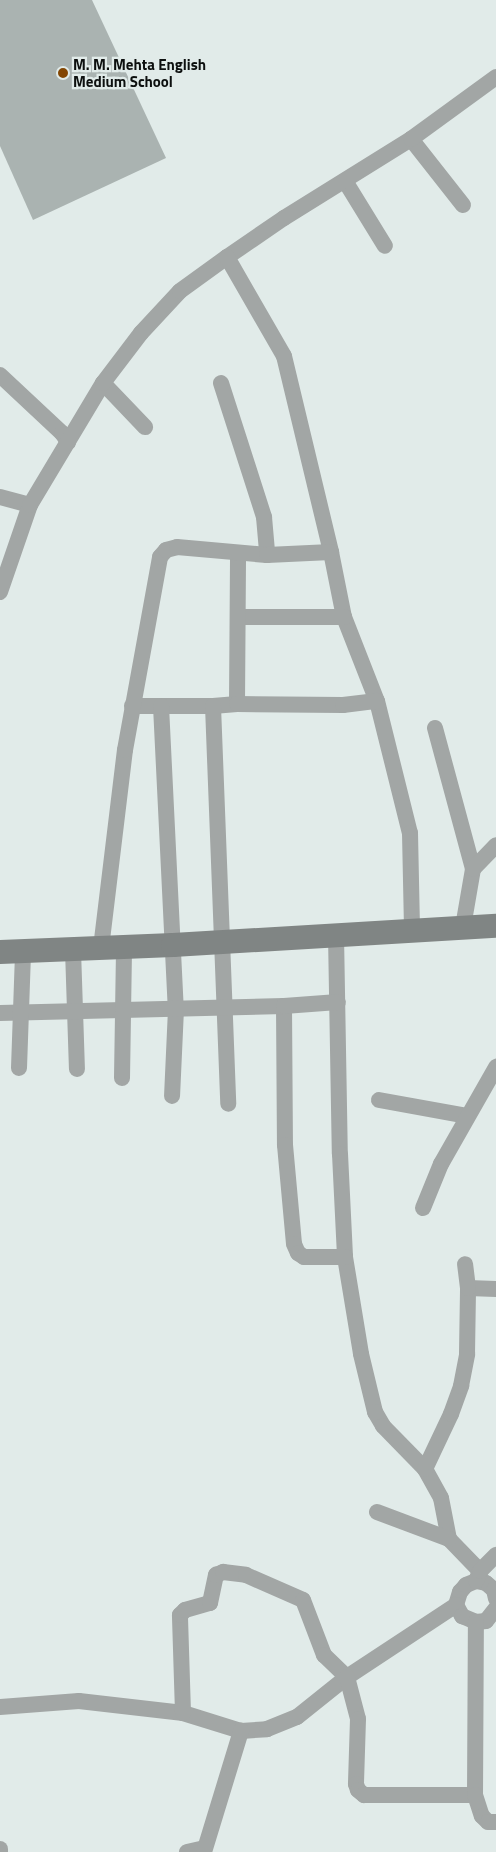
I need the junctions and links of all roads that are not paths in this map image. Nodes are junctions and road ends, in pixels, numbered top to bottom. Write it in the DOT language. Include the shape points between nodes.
graph roads {
  1 [pos="496,77"];
  2 [pos="411,139"];
  3 [pos="345,181"];
  4 [pos="463,205"];
  5 [pos="384,246"];
  6 [pos="227,257"];
  7 [pos="0,375"];
  8 [pos="102,383"];
  9 [pos="221,383"];
  10 [pos="145,427"];
  11 [pos="68,442"];
  12 [pos="0,497"];
  13 [pos="30,506"];
  14 [pos="330,552"];
  15 [pos="238,553"];
  16 [pos="267,555"];
  17 [pos="0,592"];
  18 [pos="238,617"];
  19 [pos="344,617"];
  20 [pos="377,701"];
  21 [pos="237,704"];
  22 [pos="132,706"];
  23 [pos="161,706"];
  24 [pos="213,706"];
  25 [pos="435,728"];
  26 [pos="496,845"];
  27 [pos="473,869"];
  28 [pos="496,926"];
  29 [pos="463,927"];
  30 [pos="412,930"];
  31 [pos="336,936"];
  32 [pos="222,942"];
  33 [pos="173,946"];
  34 [pos="112,948"];
  35 [pos="73,950"];
  36 [pos="11,952"];
  37 [pos="338,1002"];
  38 [pos="284,1006"];
  39 [pos="176,1008"];
  40 [pos="226,1008"];
  41 [pos="124,1010"];
  42 [pos="74,1011"];
  43 [pos="0,1013"];
  44 [pos="20,1014"];
  45 [pos="496,1067"];
  46 [pos="19,1068"];
  47 [pos="77,1069"];
  48 [pos="122,1078"];
  49 [pos="172,1096"];
  50 [pos="379,1100"];
  51 [pos="228,1104"];
  52 [pos="467,1116"];
  53 [pos="423,1208"];
  54 [pos="346,1257"];
  55 [pos="465,1264"];
  56 [pos="468,1288"];
  57 [pos="496,1290"];
  58 [pos="425,1469"];
  59 [pos="378,1512"];
  60 [pos="449,1539"];
  61 [pos="496,1555"];
  62 [pos="478,1576"];
  63 [pos="496,1599"];
  64 [pos="456,1605"];
  65 [pos="496,1608"];
  66 [pos="476,1622"];
  67 [pos="346,1677"];
  68 [pos="0,1707"];
  69 [pos="183,1713"];
  70 [pos="241,1731"];
  71 [pos="475,1795"];
  72 [pos="496,1822"];
  73 [pos="204,1850"];
  74 [pos="187,1852"];
  1 -- 2 [label="street"];
  2 -- 3 [label="street"];
  2 -- 4 [label="street"];
  3 -- 5 [label="street"];
  3 -- 6 [label="street"];
  6 -- 8 [label="street" via="180,291 141,333"];
  6 -- 14 [label="street" via="284,356"];
  7 -- 11 [label="street"];
  8 -- 10 [label="street"];
  8 -- 11 [label="street"];
  9 -- 16 [label="street" via="264,517"];
  11 -- 13 [label="street"];
  12 -- 13 [label="street"];
  13 -- 17 [label="street"];
  14 -- 16 [label="street"];
  14 -- 19 [label="street"];
  15 -- 16 [label="street"];
  15 -- 18 [label="street"];
  15 -- 22 [label="street" via="177,547 166,550 160,557"];
  18 -- 19 [label="street"];
  18 -- 21 [label="street"];
  19 -- 20 [label="street"];
  20 -- 21 [label="street" via="343,705"];
  20 -- 30 [label="street" via="410,833"];
  21 -- 24 [label="street"];
  22 -- 23 [label="street"];
  22 -- 34 [label="street"];
  23 -- 24 [label="street"];
  23 -- 33 [label="street"];
  24 -- 32 [label="street"];
  25 -- 27 [label="street"];
  26 -- 27 [label="street"];
  27 -- 29 [label="street"];
  28 -- 29 [label="main road"];
  29 -- 30 [label="main road"];
  30 -- 31 [label="main road"];
  31 -- 32 [label="main road"];
  31 -- 37 [label="street"];
  32 -- 33 [label="main road"];
  32 -- 40 [label="street"];
  33 -- 34 [label="main road"];
  33 -- 39 [label="street"];
  34 -- 35 [label="main road"];
  34 -- 41 [label="street"];
  35 -- 36 [label="main road"];
  35 -- 42 [label="street"];
  36 -- 44 [label="street"];
  37 -- 38 [label="street"];
  37 -- 54 [label="street" via="340,1154"];
  38 -- 40 [label="street"];
  38 -- 54 [label="street" via="286,1145 294,1244 304,1257"];
  39 -- 40 [label="street"];
  39 -- 41 [label="street"];
  39 -- 49 [label="street"];
  40 -- 51 [label="street"];
  41 -- 42 [label="street"];
  41 -- 48 [label="street"];
  42 -- 44 [label="street"];
  42 -- 47 [label="street"];
  43 -- 44 [label="street"];
  44 -- 46 [label="street"];
  45 -- 52 [label="street"];
  50 -- 52 [label="street"];
  52 -- 53 [label="street" via="441,1164"];
  54 -- 58 [label="street" via="361,1354 375,1412 383,1426"];
  55 -- 56 [label="street"];
  56 -- 57 [label="street"];
  56 -- 58 [label="street" via="467,1354 461,1386"];
  58 -- 60 [label="street" via="441,1498"];
  59 -- 60 [label="street"];
  60 -- 62 [label="street"];
  61 -- 62 [label="street"];
  62 -- 63 [label="street" via="494,1590"];
  62 -- 64 [label="street" via="460,1592"];
  64 -- 66 [label="street" via="462,1616"];
  64 -- 67 [label="street"];
  65 -- 66 [label="street" via="486,1621"];
  66 -- 71 [label="street"];
  67 -- 69 [label="street" via="324,1655 303,1600 246,1575 222,1572 216,1575 210,1603 185,1610 180,1615"];
  67 -- 70 [label="street" via="297,1717 267,1729"];
  67 -- 71 [label="street" via="358,1719 358,1790 364,1794"];
  68 -- 69 [label="street" via="79,1700"];
  69 -- 70 [label="street"];
  70 -- 73 [label="street"];
  71 -- 72 [label="street" via="482,1816 488,1822"];
  73 -- 74 [label="street"];
}
